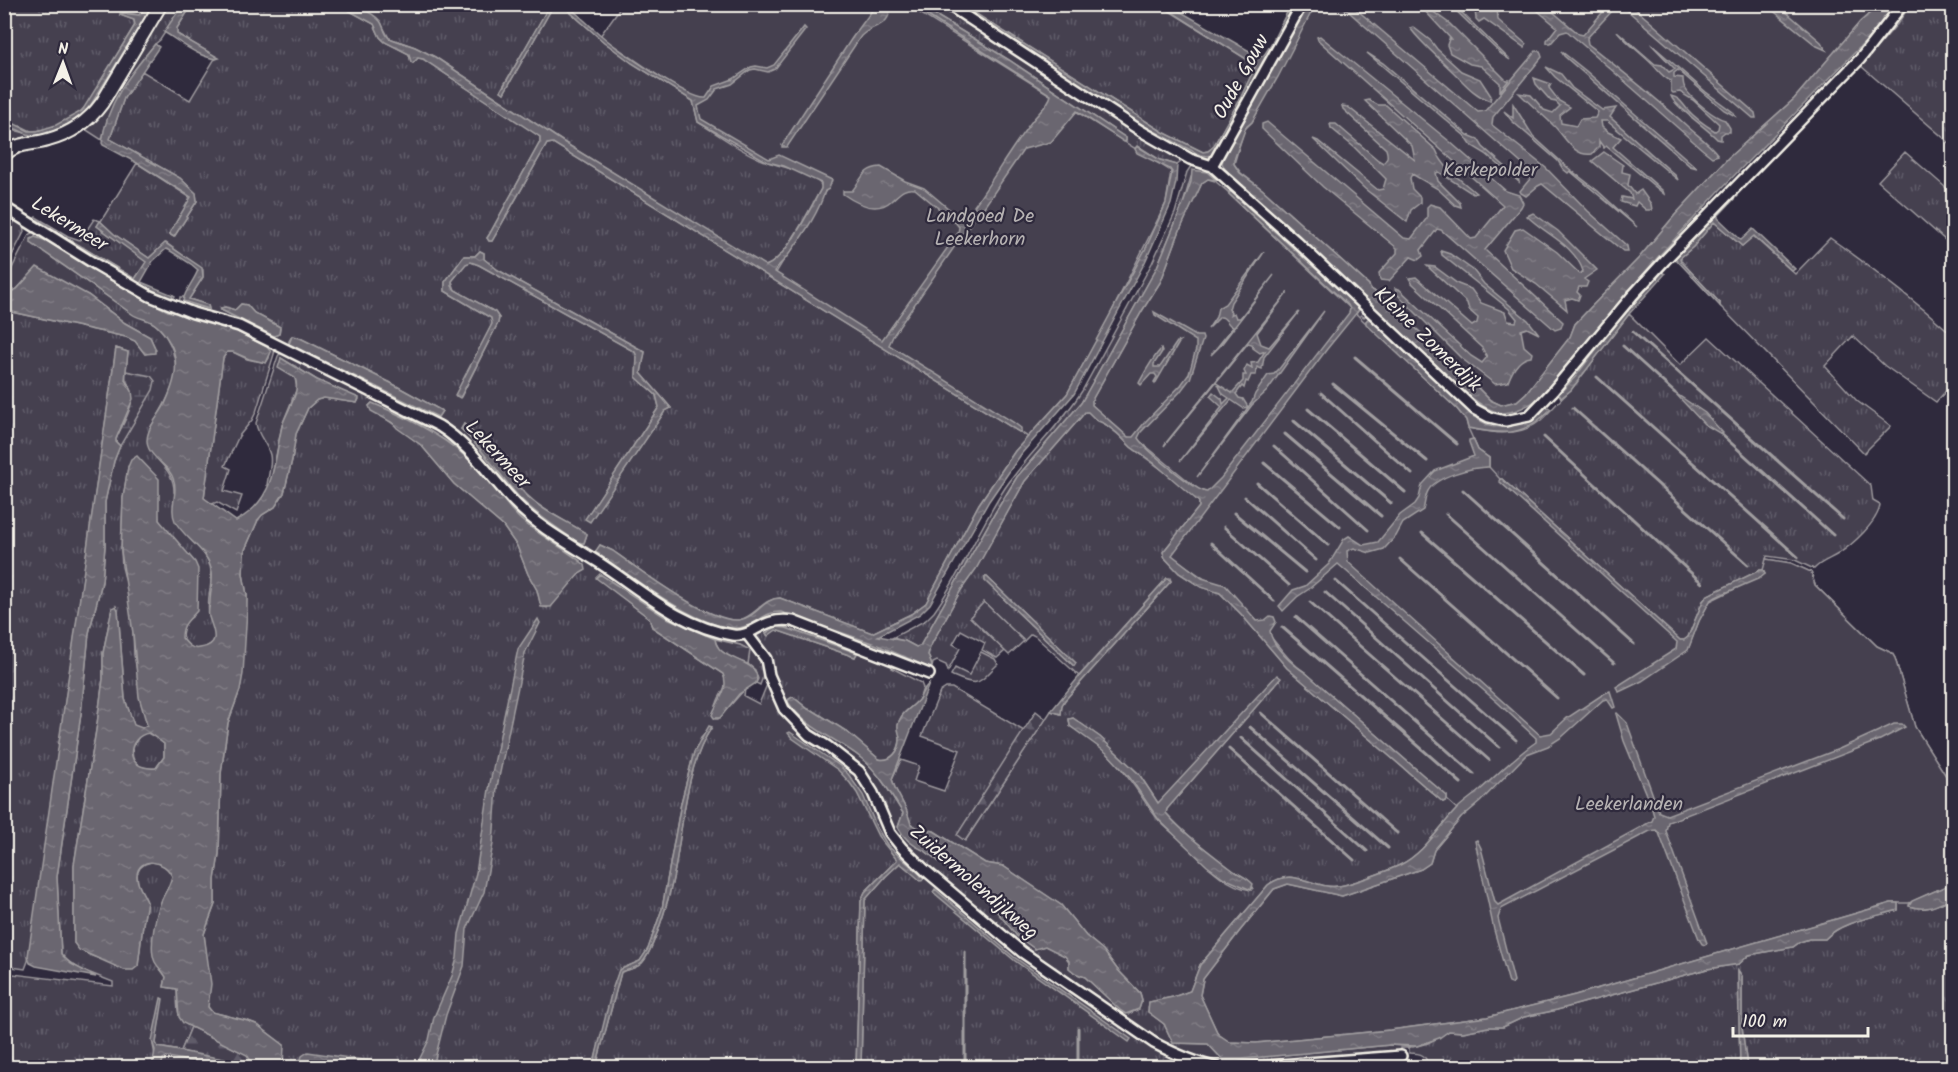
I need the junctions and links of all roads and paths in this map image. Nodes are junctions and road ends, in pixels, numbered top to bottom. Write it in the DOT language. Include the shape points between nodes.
graph roads {
  1 [pos="161,4"];
  2 [pos="947,4"];
  3 [pos="1302,4"];
  4 [pos="1903,4"];
  5 [pos="4,155"];
  6 [pos="1212,166"];
  7 [pos="4,207"];
  8 [pos="747,634"];
  9 [pos="928,674"];
  10 [pos="1401,1056"];
  11 [pos="1218,1068"];
  12 [pos="1241,1068"];
  1 -- 5 [label="street" via="92,116 58,137 21,145"];
  2 -- 6 [label="street, Kleine Zomerdijk" via="1141,131 1190,159"];
  3 -- 6 [label="street, Oude Gouw"];
  4 -- 6 [label="street, Kleine Zomerdijk" via="1860,59 1665,260 1529,416 1505,421 1474,410"];
  7 -- 8 [label="street, Lekermeer" via="150,296 238,326 440,426 462,442 517,505 545,528 678,615 722,633"];
  8 -- 9 [label="street, Lekermeer" via="772,622 793,621"];
  8 -- 11 [label="street, Zuidermolendijkweg" via="765,659 784,708 808,735 859,771 890,833 925,870 1022,952 1141,1034 1178,1055"];
  10 -- 12 [label="street"];
}
